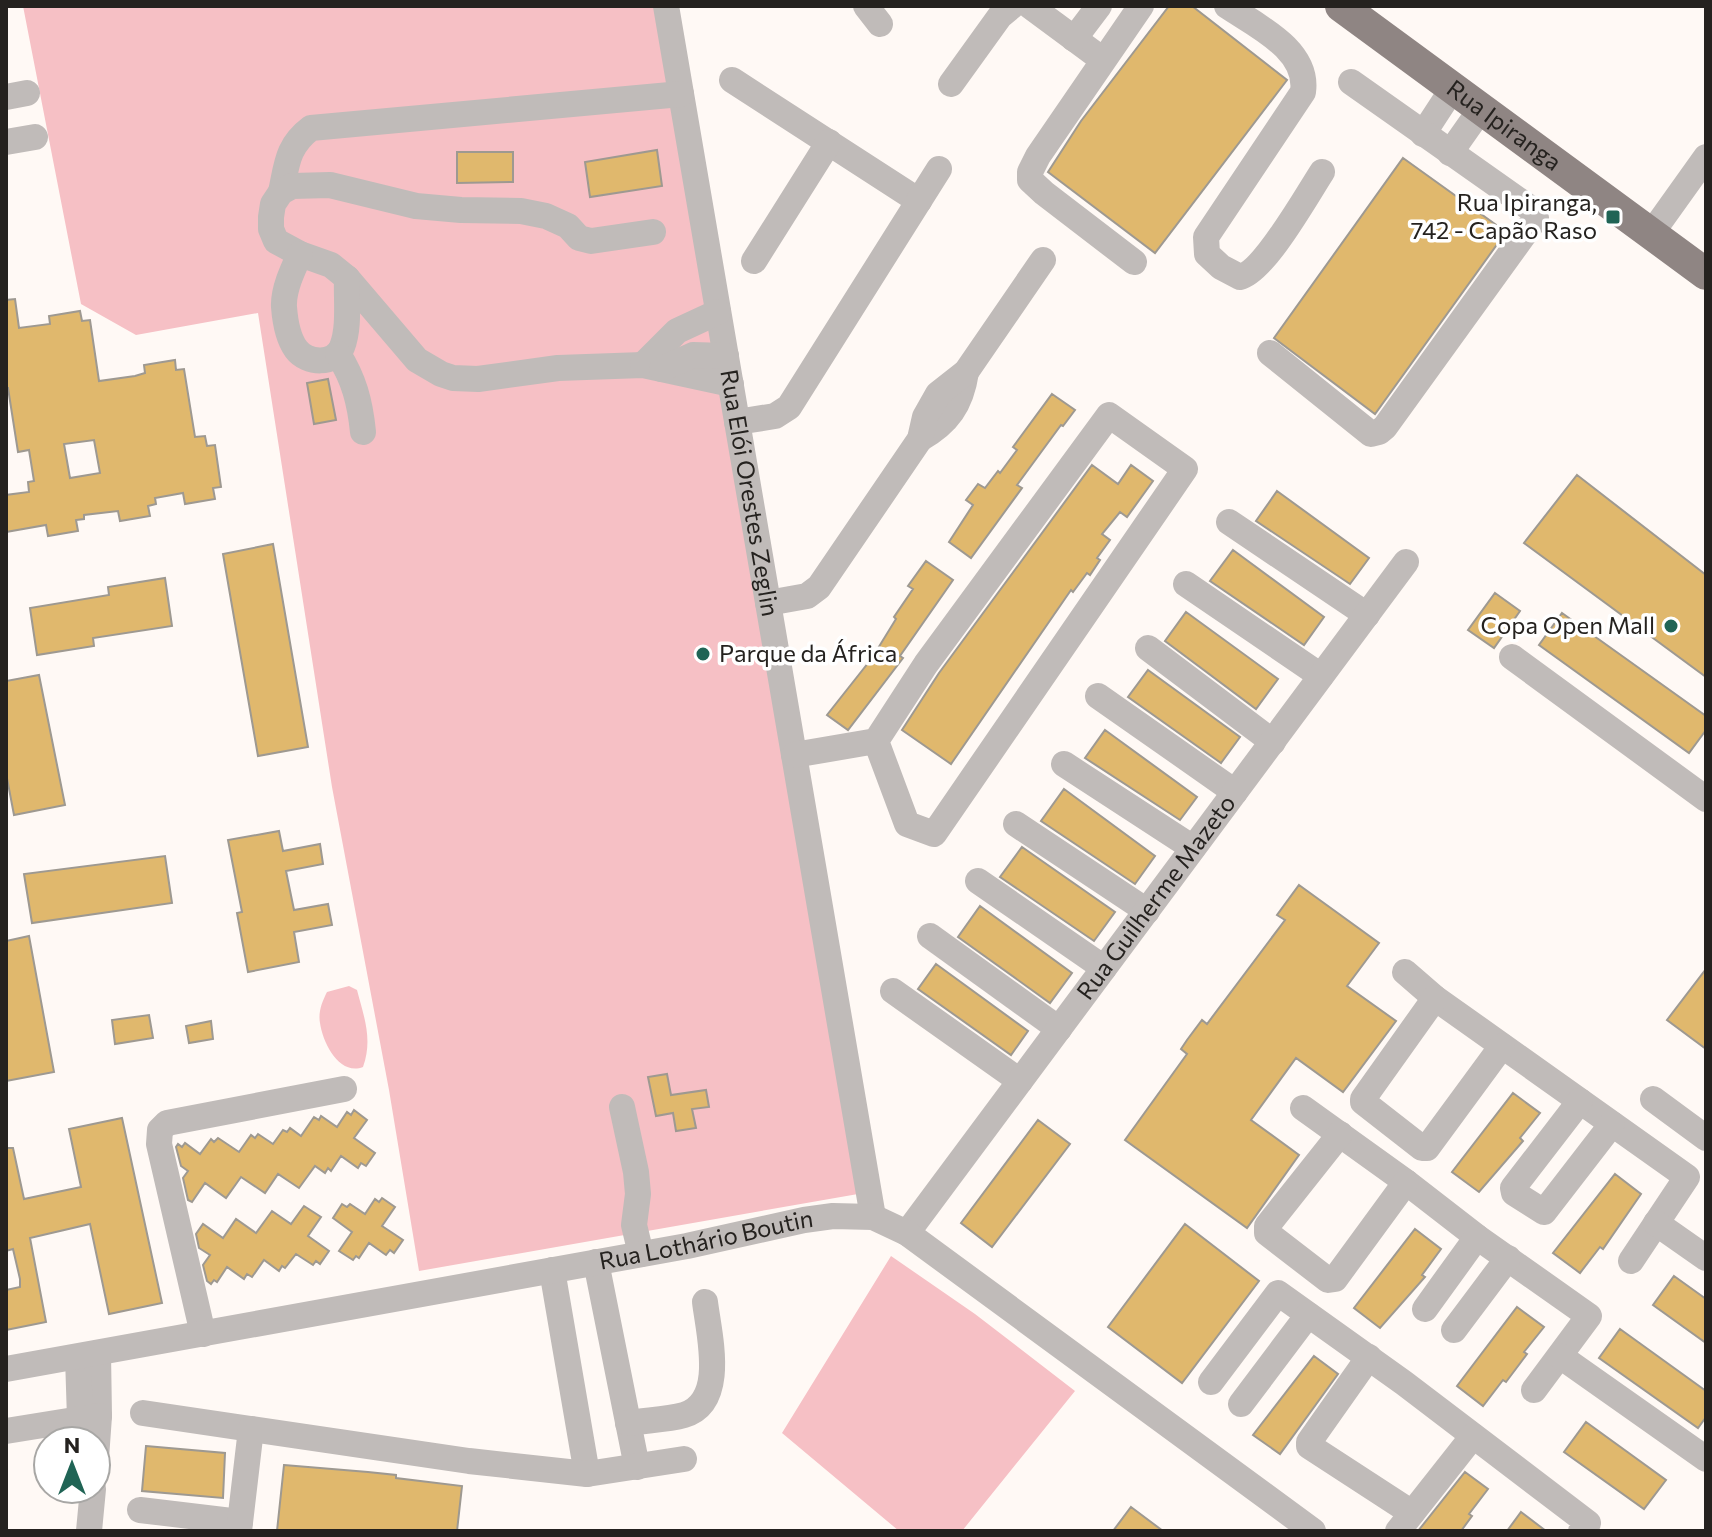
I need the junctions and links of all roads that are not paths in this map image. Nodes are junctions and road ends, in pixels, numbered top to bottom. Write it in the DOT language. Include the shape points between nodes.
graph roads {
  1 [pos="666,6"];
  2 [pos="1012,6"];
  3 [pos="1099,6"];
  4 [pos="1141,6"];
  5 [pos="1227,6"];
  6 [pos="1341,6"];
  7 [pos="1044,10"];
  8 [pos="1074,39"];
  9 [pos="1103,60"];
  10 [pos="732,80"];
  11 [pos="1351,82"];
  12 [pos="951,84"];
  13 [pos="1453,88"];
  14 [pos="681,94"];
  15 [pos="1481,109"];
  16 [pos="1423,134"];
  17 [pos="35,137"];
  18 [pos="6,142"];
  19 [pos="829,142"];
  20 [pos="1450,153"];
  21 [pos="1706,157"];
  22 [pos="939,169"];
  23 [pos="1322,172"];
  24 [pos="281,192"];
  25 [pos="919,201"];
  26 [pos="653,232"];
  27 [pos="1651,234"];
  28 [pos="300,254"];
  29 [pos="1043,260"];
  30 [pos="754,261"];
  31 [pos="1134,262"];
  32 [pos="1706,274"];
  33 [pos="347,278"];
  34 [pos="718,312"];
  35 [pos="1270,353"];
  36 [pos="338,354"];
  37 [pos="726,356"];
  38 [pos="652,367"];
  39 [pos="731,384"];
  40 [pos="737,422"];
  41 [pos="363,432"];
  42 [pos="1229,522"];
  43 [pos="1406,562"];
  44 [pos="1186,584"];
  45 [pos="768,603"];
  46 [pos="1367,615"];
  47 [pos="1148,648"];
  48 [pos="1512,657"];
  49 [pos="1321,676"];
  50 [pos="1098,696"];
  51 [pos="876,741"];
  52 [pos="1273,742"];
  53 [pos="794,755"];
  54 [pos="1064,764"];
  55 [pos="1235,792"];
  56 [pos="1706,799"];
  57 [pos="1016,824"];
  58 [pos="1193,848"];
  59 [pos="978,881"];
  60 [pos="1147,911"];
  61 [pos="930,936"];
  62 [pos="1104,968"];
  63 [pos="1405,972"];
  64 [pos="893,991"];
  65 [pos="1435,998"];
  66 [pos="1059,1029"];
  67 [pos="1502,1046"];
  68 [pos="1020,1081"];
  69 [pos="344,1089"];
  70 [pos="1653,1099"];
  71 [pos="1580,1101"];
  72 [pos="622,1107"];
  73 [pos="1303,1108"];
  74 [pos="1612,1124"];
  75 [pos="1702,1127"];
  76 [pos="1340,1134"];
  77 [pos="1406,1182"];
  78 [pos="873,1217"];
  79 [pos="1656,1223"];
  80 [pos="907,1233"];
  81 [pos="1477,1237"];
  82 [pos="641,1254"];
  83 [pos="1508,1258"];
  84 [pos="1706,1258"];
  85 [pos="1631,1261"];
  86 [pos="596,1262"];
  87 [pos="552,1270"];
  88 [pos="705,1302"];
  89 [pos="1425,1309"];
  90 [pos="1308,1315"];
  91 [pos="1454,1330"];
  92 [pos="203,1334"];
  93 [pos="88,1355"];
  94 [pos="1560,1356"];
  95 [pos="1369,1357"];
  96 [pos="6,1369"];
  97 [pos="1211,1382"];
  98 [pos="1534,1390"];
  99 [pos="1241,1404"];
  100 [pos="143,1413"];
  101 [pos="90,1418"];
  102 [pos="628,1423"];
  103 [pos="91,1425"];
  104 [pos="251,1429"];
  105 [pos="6,1431"];
  106 [pos="1473,1436"];
  107 [pos="684,1459"];
  108 [pos="1706,1459"];
  109 [pos="637,1467"];
  110 [pos="587,1474"];
  111 [pos="91,1505"];
  112 [pos="140,1510"];
  113 [pos="1405,1522"];
  114 [pos="239,1526"];
  115 [pos="89,1531"];
  116 [pos="1313,1531"];
  117 [pos="1581,1531"];
  1 -- 14 [label="street, Rua Elói Orestes Zeglin"];
  2 -- 12 [label="street"];
  3 -- 8 [label="street"];
  4 -- 9 [label="street"];
  5 -- 23 [label="street" via="1298,60 1305,79 1303,92 1206,237 1207,254 1240,277 1249,275"];
  6 -- 13 [label="main road, Rua Ipiranga"];
  7 -- 8 [label="street"];
  8 -- 9 [label="street"];
  9 -- 31 [label="street" via="1038,156 1030,180"];
  10 -- 19 [label="street"];
  11 -- 16 [label="street"];
  13 -- 15 [label="main road, Rua Ipiranga"];
  13 -- 16 [label="street"];
  14 -- 24 [label="street" via="311,128 289,153"];
  14 -- 34 [label="street, Rua Elói Orestes Zeglin"];
  15 -- 20 [label="street"];
  15 -- 27 [label="main road, Rua Ipiranga"];
  16 -- 20 [label="street"];
  17 -- 18 [label="street"];
  19 -- 25 [label="street"];
  19 -- 30 [label="street"];
  20 -- 35 [label="street" via="1534,211 1536,218 1385,427 1371,434"];
  21 -- 27 [label="street"];
  22 -- 25 [label="street"];
  24 -- 26 [label="street" via="292,186 330,185 425,207 521,211 546,216 591,241"];
  24 -- 28 [label="street" via="273,204 271,229 276,241"];
  25 -- 40 [label="street" via="789,407 775,416"];
  27 -- 32 [label="main road, Rua Ipiranga"];
  28 -- 33 [label="street" via="331,265"];
  28 -- 36 [label="street" via="283,304 289,333 295,348 312,360"];
  29 -- 45 [label="street" via="966,372 938,394 920,439 815,592"];
  33 -- 36 [label="street"];
  33 -- 38 [label="street" via="417,360 453,378 558,368"];
  34 -- 37 [label="street, Rua Elói Orestes Zeglin"];
  34 -- 38 [label="street" via="667,339"];
  36 -- 41 [label="street" via="350,374"];
  37 -- 38 [label="street" via="693,355"];
  37 -- 39 [label="street, Rua Elói Orestes Zeglin"];
  38 -- 39 [label="street"];
  39 -- 40 [label="street, Rua Elói Orestes Zeglin"];
  40 -- 45 [label="street, Rua Elói Orestes Zeglin"];
  42 -- 46 [label="street"];
  43 -- 46 [label="street, Rua Guilherme Mazeto"];
  44 -- 49 [label="street"];
  45 -- 53 [label="street, Rua Elói Orestes Zeglin"];
  46 -- 49 [label="street, Rua Guilherme Mazeto"];
  47 -- 52 [label="street"];
  48 -- 56 [label="street"];
  49 -- 52 [label="street, Rua Guilherme Mazeto"];
  50 -- 55 [label="street"];
  51 -- 51 [label="street" via="926,664 1109,415 1185,469 934,834 907,824"];
  51 -- 53 [label="street"];
  52 -- 55 [label="street, Rua Guilherme Mazeto"];
  53 -- 78 [label="street, Rua Elói Orestes Zeglin"];
  54 -- 58 [label="street"];
  55 -- 58 [label="street, Rua Guilherme Mazeto"];
  57 -- 60 [label="street"];
  58 -- 60 [label="street, Rua Guilherme Mazeto"];
  59 -- 62 [label="street"];
  60 -- 62 [label="street, Rua Guilherme Mazeto"];
  61 -- 66 [label="street"];
  62 -- 66 [label="street, Rua Guilherme Mazeto"];
  63 -- 65 [label="street"];
  64 -- 68 [label="street"];
  65 -- 67 [label="street"];
  65 -- 67 [label="street" via="1363,1099 1422,1148"];
  66 -- 68 [label="street, Rua Guilherme Mazeto"];
  67 -- 71 [label="street"];
  68 -- 80 [label="street, Rua Guilherme Mazeto"];
  69 -- 92 [label="street" via="178,1120 160,1130"];
  70 -- 75 [label="street"];
  71 -- 74 [label="street"];
  71 -- 74 [label="street" via="1514,1193 1544,1212"];
  72 -- 82 [label="street" via="636,1172 634,1225"];
  73 -- 76 [label="street"];
  74 -- 79 [label="street" via="1687,1177"];
  76 -- 77 [label="street"];
  76 -- 77 [label="street" via="1267,1226 1267,1233 1328,1280 1335,1279"];
  77 -- 81 [label="street"];
  78 -- 80 [label="street, Rua Lothário Boutin"];
  78 -- 82 [label="street, Rua Lothário Boutin" via="804,1220"];
  79 -- 84 [label="street"];
  79 -- 85 [label="street"];
  80 -- 116 [label="street, Rua Lothário Boutin"];
  81 -- 83 [label="street"];
  81 -- 89 [label="street"];
  82 -- 86 [label="street, Rua Lothário Boutin"];
  83 -- 91 [label="street"];
  83 -- 94 [label="street" via="1589,1316"];
  86 -- 87 [label="street, Rua Lothário Boutin"];
  86 -- 102 [label="street"];
  87 -- 92 [label="street, Rua Lothário Boutin"];
  87 -- 110 [label="street"];
  88 -- 102 [label="street" via="712,1370 699,1408"];
  90 -- 95 [label="street"];
  90 -- 97 [label="street" via="1278,1293"];
  90 -- 99 [label="street"];
  92 -- 93 [label="street, Rua Lothário Boutin"];
  93 -- 96 [label="street, Rua Lothário Boutin"];
  93 -- 101 [label="street"];
  94 -- 98 [label="street"];
  94 -- 108 [label="street"];
  95 -- 106 [label="street"];
  95 -- 113 [label="street" via="1309,1446"];
  100 -- 104 [label="street"];
  101 -- 103 [label="street"];
  101 -- 105 [label="street"];
  102 -- 109 [label="street"];
  104 -- 110 [label="street"];
  104 -- 114 [label="street"];
  106 -- 113 [label="street"];
  106 -- 117 [label="street" via="1588,1523"];
  107 -- 109 [label="street"];
  109 -- 110 [label="street"];
  111 -- 115 [label="street"];
  112 -- 114 [label="street"];
}
